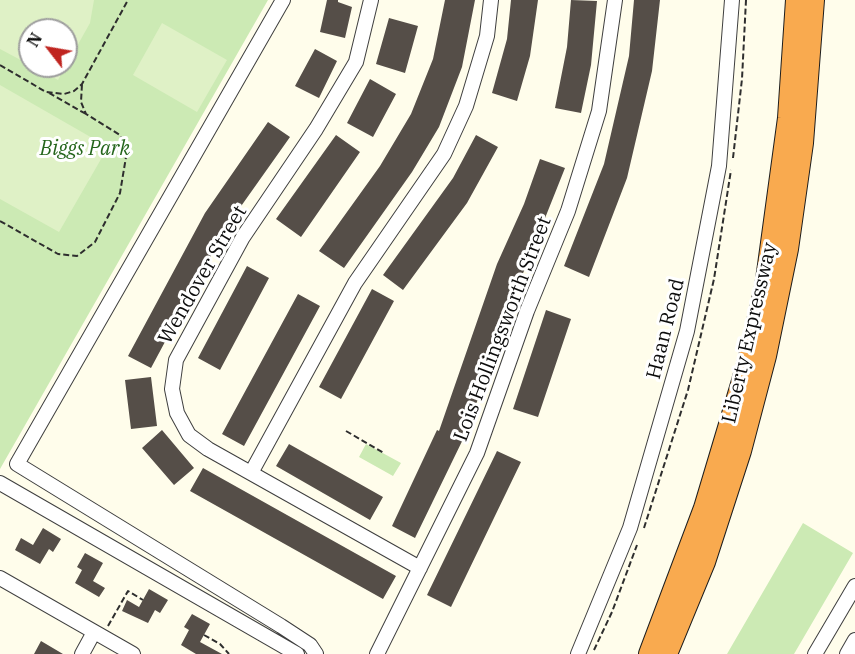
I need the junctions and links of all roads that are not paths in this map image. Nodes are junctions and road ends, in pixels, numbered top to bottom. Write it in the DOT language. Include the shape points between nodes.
graph roads {
  1 [pos="283,0"];
  2 [pos="371,0"];
  3 [pos="491,0"];
  4 [pos="615,0"];
  5 [pos="732,0"];
  6 [pos="796,0"];
  7 [pos="814,0"];
  8 [pos="250,473"];
  9 [pos="0,483"];
  10 [pos="420,568"];
  11 [pos="0,578"];
  12 [pos="855,586"];
  13 [pos="100,630"];
  14 [pos="855,640"];
  15 [pos="82,654"];
  16 [pos="134,654"];
  17 [pos="297,654"];
  18 [pos="316,654"];
  19 [pos="377,654"];
  20 [pos="578,654"];
  21 [pos="648,654"];
  22 [pos="667,654"];
  23 [pos="815,654"];
  24 [pos="848,654"];
  1 -- 18 [label="street" via="17,464 310,645"];
  2 -- 8 [label="street, Wendover Street" via="351,71 243,237 176,360 172,389 177,413 189,435"];
  3 -- 8 [label="street" via="487,36 466,106 444,154 355,283"];
  4 -- 10 [label="street, Lois Hollingsworth Street" via="599,111 568,211 527,311 477,453"];
  5 -- 20 [label="street, Haan Road" via="719,166 687,331 630,528"];
  6 -- 21 [label="highway, Liberty Expressway" via="788,118 765,287 748,361 704,508"];
  7 -- 22 [label="highway, Liberty Expressway" via="803,143 788,249 766,356 716,529"];
  8 -- 10 [label="street, Wendover Street"];
  9 -- 17 [label="street"];
  10 -- 19 [label="street, Lois Hollingsworth Street"];
  11 -- 13 [label="street"];
  12 -- 23 [label="street"];
  13 -- 15 [label="street"];
  13 -- 16 [label="street"];
  14 -- 24 [label="street"];
}
